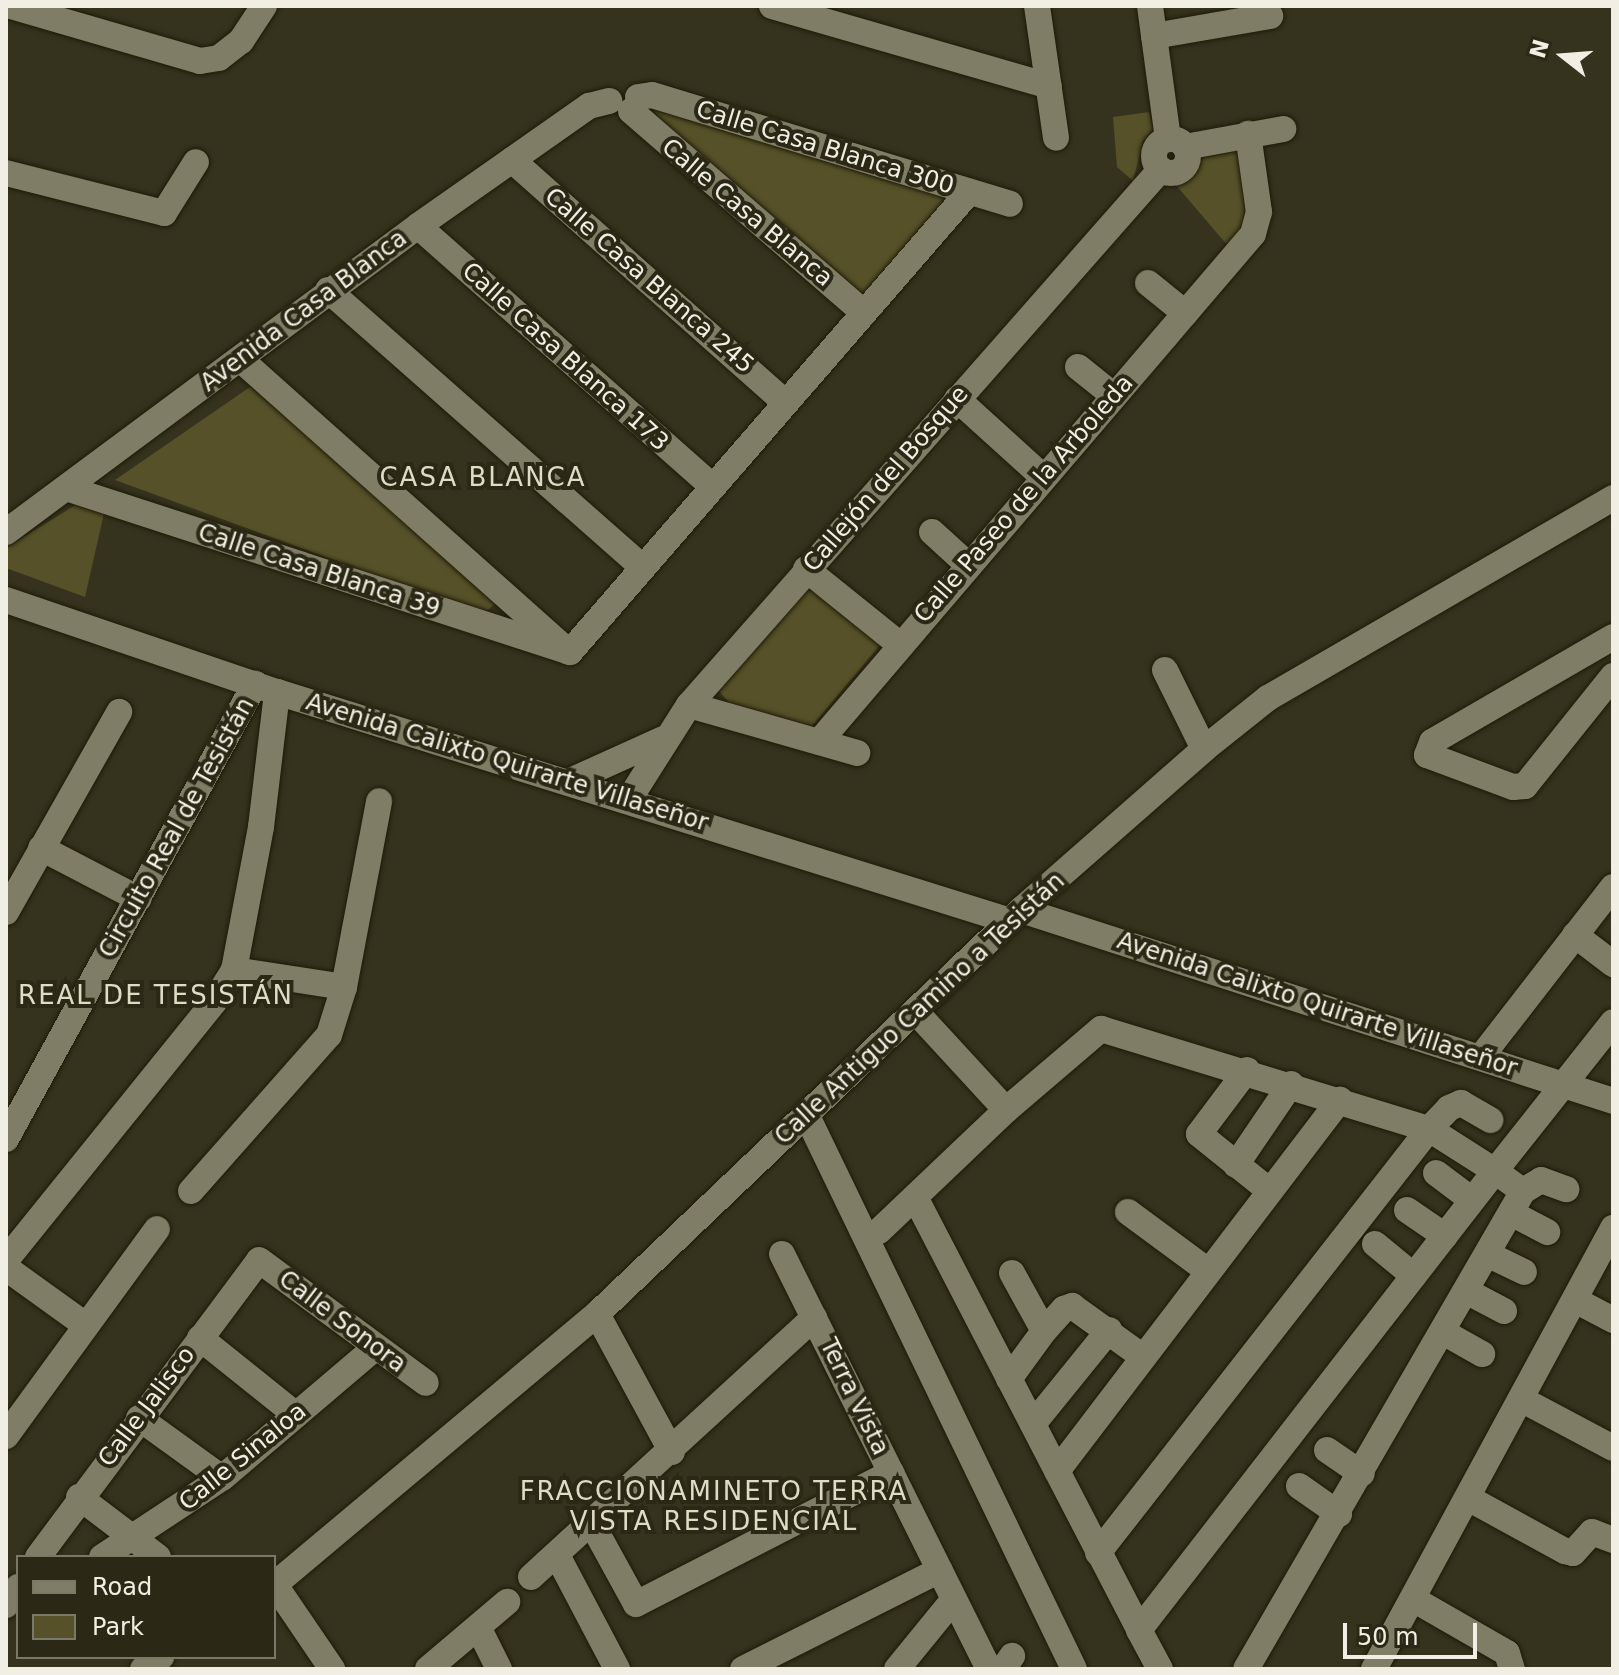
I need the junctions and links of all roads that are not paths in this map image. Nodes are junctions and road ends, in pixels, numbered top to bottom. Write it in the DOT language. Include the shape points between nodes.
graph roads {
  1 [pos="11,6"];
  2 [pos="264,6"];
  3 [pos="772,6"];
  4 [pos="1037,6"];
  5 [pos="1150,6"];
  6 [pos="1270,16"];
  7 [pos="1154,36"];
  8 [pos="1049,86"];
  9 [pos="626,103"];
  10 [pos="1283,129"];
  11 [pos="1248,134"];
  12 [pos="1056,138"];
  13 [pos="1177,143"];
  14 [pos="512,160"];
  15 [pos="196,162"];
  16 [pos="6,173"];
  17 [pos="969,192"];
  18 [pos="1010,204"];
  19 [pos="418,226"];
  20 [pos="1148,283"];
  21 [pos="328,290"];
  22 [pos="864,313"];
  23 [pos="1185,313"];
  24 [pos="240,359"];
  25 [pos="1078,367"];
  26 [pos="1113,395"];
  27 [pos="957,399"];
  28 [pos="786,403"];
  29 [pos="1043,477"];
  30 [pos="713,487"];
  31 [pos="69,489"];
  32 [pos="1613,498"];
  33 [pos="6,532"];
  34 [pos="932,532"];
  35 [pos="967,564"];
  36 [pos="643,568"];
  37 [pos="806,569"];
  38 [pos="6,600"];
  39 [pos="1613,637"];
  40 [pos="899,644"];
  41 [pos="570,652"];
  42 [pos="1165,670"];
  43 [pos="1613,676"];
  44 [pos="266,688"];
  45 [pos="689,705"];
  46 [pos="119,712"];
  47 [pos="663,739"];
  48 [pos="819,742"];
  49 [pos="1204,749"];
  50 [pos="857,753"];
  51 [pos="570,781"];
  52 [pos="379,801"];
  53 [pos="628,801"];
  54 [pos="41,848"];
  55 [pos="1613,887"];
  56 [pos="139,899"];
  57 [pos="6,912"];
  58 [pos="1016,915"];
  59 [pos="1575,935"];
  60 [pos="1613,964"];
  61 [pos="234,970"];
  62 [pos="344,987"];
  63 [pos="916,1012"];
  64 [pos="1613,1022"];
  65 [pos="1481,1057"];
  66 [pos="1247,1070"];
  67 [pos="1291,1084"];
  68 [pos="1565,1085"];
  69 [pos="1340,1099"];
  70 [pos="1613,1101"];
  71 [pos="1006,1110"];
  72 [pos="807,1116"];
  73 [pos="1491,1120"];
  74 [pos="1429,1129"];
  75 [pos="6,1139"];
  76 [pos="1236,1165"];
  77 [pos="1495,1171"];
  78 [pos="1436,1173"];
  79 [pos="1566,1189"];
  80 [pos="191,1191"];
  81 [pos="1270,1191"];
  82 [pos="915,1197"];
  83 [pos="1472,1200"];
  84 [pos="1517,1202"];
  85 [pos="1407,1210"];
  86 [pos="1128,1212"];
  87 [pos="1613,1228"];
  88 [pos="157,1229"];
  89 [pos="879,1231"];
  90 [pos="1547,1232"];
  91 [pos="1445,1236"];
  92 [pos="1375,1244"];
  93 [pos="782,1254"];
  94 [pos="1487,1254"];
  95 [pos="6,1260"];
  96 [pos="259,1260"];
  97 [pos="6,1268"];
  98 [pos="1208,1271"];
  99 [pos="1524,1272"];
  100 [pos="1012,1273"];
  101 [pos="1414,1276"];
  102 [pos="1466,1291"];
  103 [pos="1575,1300"];
  104 [pos="1504,1311"];
  105 [pos="597,1314"];
  106 [pos="814,1318"];
  107 [pos="1613,1320"];
  108 [pos="84,1324"];
  109 [pos="1109,1330"];
  110 [pos="1044,1331"];
  111 [pos="1443,1332"];
  112 [pos="200,1338"];
  113 [pos="376,1347"];
  114 [pos="1482,1354"];
  115 [pos="1143,1357"];
  116 [pos="1009,1379"];
  117 [pos="426,1383"];
  118 [pos="1521,1399"];
  119 [pos="296,1415"];
  120 [pos="139,1418"];
  121 [pos="1033,1424"];
  122 [pos="6,1436"];
  123 [pos="1613,1448"];
  124 [pos="1327,1450"];
  125 [pos="672,1452"];
  126 [pos="1057,1471"];
  127 [pos="891,1473"];
  128 [pos="1362,1474"];
  129 [pos="222,1478"];
  130 [pos="1299,1486"];
  131 [pos="79,1497"];
  132 [pos="1468,1498"];
  133 [pos="1339,1514"];
  134 [pos="592,1524"];
  135 [pos="136,1538"];
  136 [pos="1613,1540"];
  137 [pos="1098,1553"];
  138 [pos="39,1555"];
  139 [pos="106,1555"];
  140 [pos="156,1555"];
  141 [pos="557,1555"];
  142 [pos="940,1570"];
  143 [pos="531,1577"];
  144 [pos="276,1583"];
  145 [pos="276,1588"];
  146 [pos="954,1599"];
  147 [pos="1413,1599"];
  148 [pos="507,1602"];
  149 [pos="478,1627"];
  150 [pos="1139,1630"];
  151 [pos="1260,1643"];
  152 [pos="332,1669"];
  153 [pos="428,1669"];
  154 [pos="499,1669"];
  155 [pos="617,1669"];
  156 [pos="743,1669"];
  157 [pos="897,1669"];
  158 [pos="989,1669"];
  159 [pos="1074,1669"];
  160 [pos="1160,1669"];
  161 [pos="1232,1669"];
  162 [pos="1246,1669"];
  163 [pos="1374,1669"];
  164 [pos="1512,1669"];
  1 -- 2 [label="street" via="200,61 219,58 241,41"];
  3 -- 8 [label="street"];
  4 -- 8 [label="street"];
  5 -- 7 [label="street"];
  6 -- 7 [label="street"];
  7 -- 13 [label="street"];
  8 -- 12 [label="street"];
  9 -- 14 [label="street, Avenida Casa Blanca" via="589,106"];
  9 -- 17 [label="street, Calle Casa Blanca 300" via="652,95"];
  9 -- 22 [label="street, Calle Casa Blanca"];
  10 -- 11 [label="street"];
  11 -- 13 [label="street"];
  11 -- 23 [label="street, Calle Paseo de la Arboleda" via="1259,212 1253,234"];
  13 -- 27 [label="street, Callejón del Bosque" via="1155,152 1161,169"];
  14 -- 19 [label="street, Avenida Casa Blanca"];
  14 -- 28 [label="street, Calle Casa Blanca 245"];
  15 -- 16 [label="street" via="175,203 164,213"];
  17 -- 18 [label="street, Calle Casa Blanca 300"];
  17 -- 22 [label="street"];
  19 -- 21 [label="street, Avenida Casa Blanca"];
  19 -- 30 [label="street, Calle Casa Blanca 173"];
  20 -- 23 [label="street"];
  21 -- 24 [label="street, Avenida Casa Blanca"];
  21 -- 36 [label="street"];
  22 -- 28 [label="street"];
  23 -- 26 [label="street, Calle Paseo de la Arboleda"];
  24 -- 31 [label="street, Avenida Casa Blanca"];
  24 -- 41 [label="street"];
  25 -- 26 [label="street"];
  26 -- 29 [label="street, Calle Paseo de la Arboleda"];
  27 -- 29 [label="street"];
  27 -- 37 [label="street, Callejón del Bosque"];
  28 -- 30 [label="street"];
  29 -- 35 [label="street, Calle Paseo de la Arboleda"];
  30 -- 36 [label="street"];
  31 -- 33 [label="street, Avenida Casa Blanca"];
  31 -- 41 [label="street, Calle Casa Blanca 39"];
  32 -- 49 [label="street, Calle Antiguo Camino a Tesistán" via="1268,698"];
  34 -- 35 [label="street"];
  35 -- 40 [label="street, Calle Paseo de la Arboleda"];
  36 -- 41 [label="street"];
  37 -- 40 [label="street"];
  37 -- 45 [label="street, Callejón del Bosque"];
  38 -- 44 [label="street, Avenida Calixto Quirarte Villaseñor"];
  39 -- 43 [label="street" via="1432,742 1427,755 1513,787 1525,786 1537,778"];
  40 -- 48 [label="street, Calle Paseo de la Arboleda"];
  42 -- 49 [label="street"];
  44 -- 51 [label="street, Avenida Calixto Quirarte Villaseñor"];
  44 -- 56 [label="street, Circuito Real de Tesistán"];
  44 -- 61 [label="street, Circuito Real de Tesistán" via="261,827"];
  45 -- 47 [label="street, Callejón del Bosque"];
  45 -- 48 [label="street"];
  46 -- 54 [label="street"];
  47 -- 51 [label="street"];
  47 -- 53 [label="street, Callejón del Bosque"];
  48 -- 50 [label="street"];
  49 -- 58 [label="street, Calle Antiguo Camino a Tesistán"];
  51 -- 53 [label="street, Avenida Calixto Quirarte Villaseñor"];
  52 -- 62 [label="street"];
  53 -- 58 [label="street, Avenida Calixto Quirarte Villaseñor"];
  54 -- 56 [label="street"];
  54 -- 57 [label="street"];
  55 -- 59 [label="street"];
  56 -- 75 [label="street, Circuito Real de Tesistán"];
  58 -- 63 [label="street, Calle Antiguo Camino a Tesistán"];
  58 -- 65 [label="street, Avenida Calixto Quirarte Villaseñor"];
  59 -- 60 [label="street"];
  59 -- 65 [label="street"];
  61 -- 62 [label="street"];
  61 -- 95 [label="street, Circuito Real de Tesistán" via="214,1002"];
  62 -- 80 [label="street" via="329,1035"];
  63 -- 71 [label="street"];
  63 -- 72 [label="street, Calle Antiguo Camino a Tesistán"];
  64 -- 68 [label="street"];
  65 -- 68 [label="street, Avenida Calixto Quirarte Villaseñor"];
  66 -- 67 [label="street"];
  66 -- 71 [label="street" via="1101,1029"];
  66 -- 76 [label="street" via="1199,1134"];
  67 -- 69 [label="street"];
  67 -- 76 [label="street"];
  68 -- 70 [label="street, Avenida Calixto Quirarte Villaseñor"];
  68 -- 77 [label="street"];
  69 -- 74 [label="street"];
  69 -- 81 [label="street"];
  71 -- 82 [label="street"];
  72 -- 105 [label="street, Calle Antiguo Camino a Tesistán"];
  72 -- 159 [label="street"];
  73 -- 74 [label="street" via="1461,1103"];
  74 -- 77 [label="street"];
  74 -- 137 [label="street"];
  76 -- 81 [label="street"];
  77 -- 83 [label="street"];
  77 -- 84 [label="street"];
  78 -- 83 [label="street"];
  79 -- 84 [label="street" via="1541,1180"];
  81 -- 98 [label="street"];
  82 -- 89 [label="street"];
  82 -- 116 [label="street"];
  83 -- 91 [label="street"];
  84 -- 90 [label="street"];
  84 -- 94 [label="street"];
  85 -- 91 [label="street"];
  86 -- 98 [label="street"];
  87 -- 103 [label="street"];
  88 -- 108 [label="street"];
  91 -- 101 [label="street"];
  92 -- 101 [label="street"];
  93 -- 106 [label="street, Terra Vista"];
  94 -- 99 [label="street"];
  94 -- 102 [label="street"];
  96 -- 112 [label="street, Calle Jalisco"];
  96 -- 113 [label="street, Calle Sonora"];
  97 -- 108 [label="street"];
  98 -- 115 [label="street"];
  100 -- 110 [label="street"];
  101 -- 150 [label="street"];
  102 -- 104 [label="street"];
  102 -- 111 [label="street"];
  103 -- 107 [label="street"];
  103 -- 118 [label="street"];
  105 -- 125 [label="street"];
  105 -- 144 [label="street, Calle Antiguo Camino a Tesistán"];
  106 -- 125 [label="street"];
  106 -- 127 [label="street, Terra Vista"];
  108 -- 122 [label="street"];
  109 -- 110 [label="street" via="1072,1306"];
  109 -- 115 [label="street"];
  109 -- 121 [label="street"];
  110 -- 116 [label="street"];
  111 -- 114 [label="street"];
  111 -- 128 [label="street"];
  112 -- 119 [label="street"];
  112 -- 120 [label="street, Calle Jalisco"];
  113 -- 117 [label="street, Calle Sonora"];
  113 -- 119 [label="street, Calle Sinaloa"];
  115 -- 126 [label="street"];
  116 -- 121 [label="street"];
  118 -- 123 [label="street"];
  118 -- 132 [label="street"];
  119 -- 129 [label="street, Calle Sinaloa"];
  120 -- 129 [label="street"];
  120 -- 131 [label="street, Calle Jalisco"];
  121 -- 126 [label="street"];
  124 -- 128 [label="street"];
  125 -- 134 [label="street"];
  126 -- 137 [label="street"];
  127 -- 134 [label="street" via="636,1604"];
  127 -- 142 [label="street, Terra Vista"];
  128 -- 133 [label="street"];
  129 -- 135 [label="street, Calle Sinaloa"];
  130 -- 133 [label="street"];
  131 -- 135 [label="street"];
  131 -- 138 [label="street, Calle Jalisco"];
  132 -- 136 [label="street" via="1565,1551 1573,1553 1592,1532"];
  132 -- 147 [label="street"];
  133 -- 151 [label="street"];
  134 -- 141 [label="street"];
  135 -- 139 [label="street, Calle Sinaloa"];
  135 -- 140 [label="street"];
  137 -- 150 [label="street"];
  141 -- 143 [label="street"];
  141 -- 155 [label="street"];
  142 -- 146 [label="street, Terra Vista"];
  142 -- 156 [label="street"];
  145 -- 152 [label="street"];
  146 -- 157 [label="street"];
  146 -- 158 [label="street, Terra Vista"];
  147 -- 163 [label="street"];
  147 -- 164 [label="street" via="1507,1653"];
  148 -- 149 [label="street"];
  149 -- 153 [label="street"];
  149 -- 154 [label="street"];
  150 -- 160 [label="street"];
  151 -- 161 [label="street"];
  151 -- 162 [label="street"];
}
